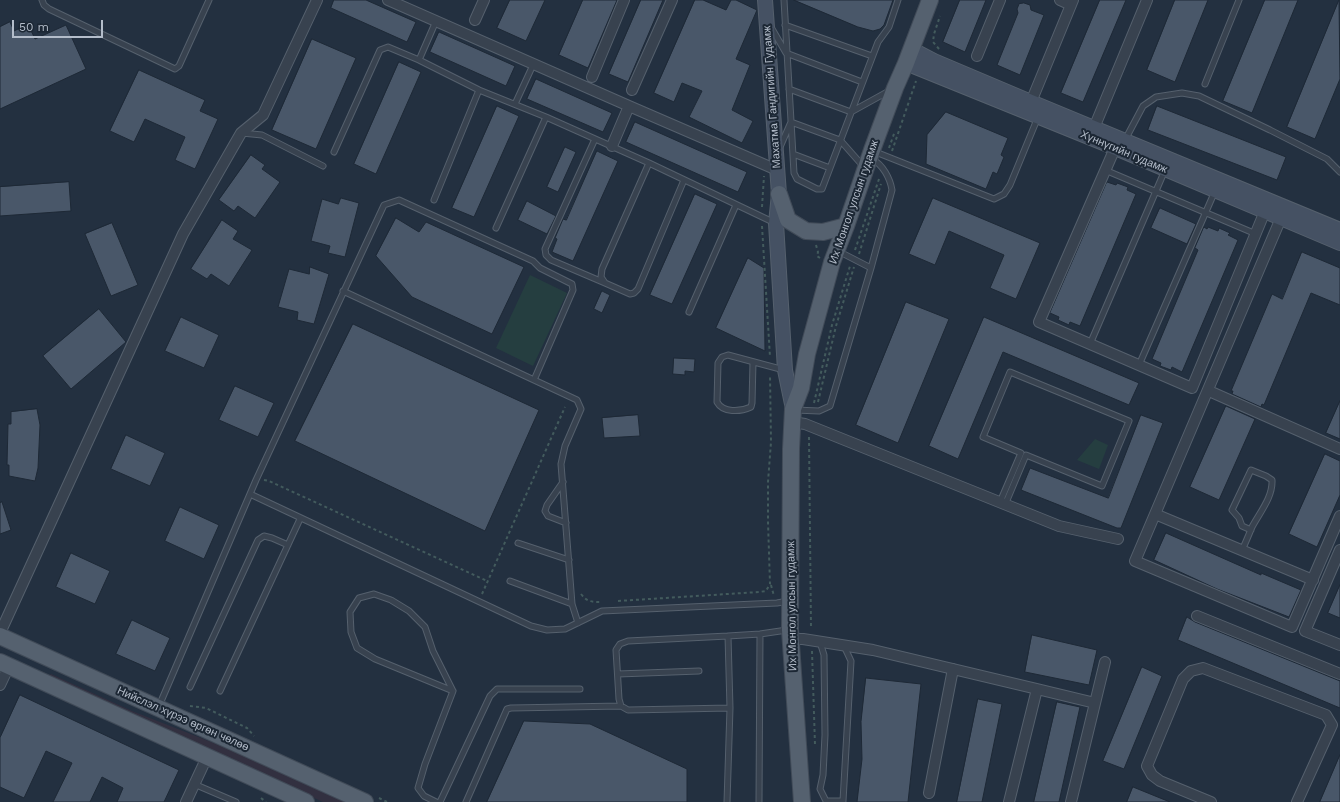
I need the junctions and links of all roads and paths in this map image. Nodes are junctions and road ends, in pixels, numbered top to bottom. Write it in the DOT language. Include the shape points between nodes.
graph roads {
  1 [pos="42,0"];
  2 [pos="209,0"];
  3 [pos="316,0"];
  4 [pos="388,0"];
  5 [pos="484,0"];
  6 [pos="624,0"];
  7 [pos="672,0"];
  8 [pos="765,0"];
  9 [pos="784,0"];
  10 [pos="898,0"];
  11 [pos="930,0"];
  12 [pos="1000,0"];
  13 [pos="1060,0"];
  14 [pos="1147,0"];
  15 [pos="1239,0"];
  16 [pos="1072,2"];
  17 [pos="766,17"];
  18 [pos="475,20"];
  19 [pos="436,21"];
  20 [pos="785,25"];
  21 [pos="786,53"];
  22 [pos="872,56"];
  23 [pos="909,56"];
  24 [pos="977,56"];
  25 [pos="419,60"];
  26 [pos="533,65"];
  27 [pos="592,77"];
  28 [pos="921,80"];
  29 [pos="862,82"];
  30 [pos="1205,84"];
  31 [pos="895,88"];
  32 [pos="789,89"];
  33 [pos="479,90"];
  34 [pos="632,90"];
  35 [pos="1031,102"];
  36 [pos="515,104"];
  37 [pos="629,106"];
  38 [pos="851,112"];
  39 [pos="1038,116"];
  40 [pos="546,117"];
  41 [pos="791,122"];
  42 [pos="1094,128"];
  43 [pos="241,133"];
  44 [pos="595,139"];
  45 [pos="840,140"];
  46 [pos="1120,144"];
  47 [pos="612,146"];
  48 [pos="334,152"];
  49 [pos="793,154"];
  50 [pos="776,156"];
  51 [pos="887,156"];
  52 [pos="869,159"];
  53 [pos="649,163"];
  54 [pos="763,163"];
  55 [pos="324,166"];
  56 [pos="830,168"];
  57 [pos="882,168"];
  58 [pos="1165,169"];
  59 [pos="777,170"];
  60 [pos="1105,170"];
  61 [pos="1340,172"];
  62 [pos="684,180"];
  63 [pos="1216,190"];
  64 [pos="1156,191"];
  65 [pos="779,194"];
  66 [pos="434,200"];
  67 [pos="736,205"];
  68 [pos="1206,212"];
  69 [pos="1265,212"];
  70 [pos="761,217"];
  71 [pos="1281,218"];
  72 [pos="776,224"];
  73 [pos="846,226"];
  74 [pos="496,228"];
  75 [pos="1340,230"];
  76 [pos="1256,234"];
  77 [pos="1340,243"];
  78 [pos="837,250"];
  79 [pos="852,258"];
  80 [pos="871,268"];
  81 [pos="605,283"];
  82 [pos="343,291"];
  83 [pos="689,312"];
  84 [pos="1090,344"];
  85 [pos="753,362"];
  86 [pos="770,366"];
  87 [pos="1139,366"];
  88 [pos="785,370"];
  89 [pos="534,380"];
  90 [pos="1209,391"];
  91 [pos="565,407"];
  92 [pos="812,412"];
  93 [pos="793,414"];
  94 [pos="1340,449"];
  95 [pos="256,480"];
  96 [pos="563,482"];
  97 [pos="250,494"];
  98 [pos="1003,503"];
  99 [pos="1155,514"];
  100 [pos="1340,516"];
  101 [pos="300,519"];
  102 [pos="566,523"];
  103 [pos="1251,530"];
  104 [pos="1118,540"];
  105 [pos="518,543"];
  106 [pos="288,545"];
  107 [pos="1242,550"];
  108 [pos="1340,550"];
  109 [pos="569,560"];
  110 [pos="1313,580"];
  111 [pos="487,581"];
  112 [pos="510,581"];
  113 [pos="580,591"];
  114 [pos="481,594"];
  115 [pos="618,601"];
  116 [pos="790,601"];
  117 [pos="603,602"];
  118 [pos="572,604"];
  119 [pos="1197,616"];
  120 [pos="578,622"];
  121 [pos="0,634"];
  122 [pos="760,634"];
  123 [pos="790,634"];
  124 [pos="728,636"];
  125 [pos="820,641"];
  126 [pos="19,645"];
  127 [pos="844,645"];
  128 [pos="1340,645"];
  129 [pos="1105,662"];
  130 [pos="4,664"];
  131 [pos="953,669"];
  132 [pos="699,671"];
  133 [pos="618,674"];
  134 [pos="1340,674"];
  135 [pos="0,685"];
  136 [pos="190,687"];
  137 [pos="580,689"];
  138 [pos="1037,689"];
  139 [pos="220,691"];
  140 [pos="453,691"];
  141 [pos="1095,703"];
  142 [pos="621,706"];
  143 [pos="158,707"];
  144 [pos="730,708"];
  145 [pos="207,757"];
  146 [pos="194,784"];
  147 [pos="930,793"];
  148 [pos="186,802"];
  149 [pos="236,802"];
  150 [pos="306,802"];
  151 [pos="365,802"];
  152 [pos="436,802"];
  153 [pos="440,802"];
  154 [pos="466,802"];
  155 [pos="727,802"];
  156 [pos="759,802"];
  157 [pos="802,802"];
  158 [pos="1009,802"];
  159 [pos="1071,802"];
  160 [pos="1211,802"];
  161 [pos="1297,802"];
  1 -- 2 [label="lane" via="49,9 175,68 179,66"];
  3 -- 43 [label="street" via="263,115"];
  4 -- 19 [label="street"];
  5 -- 18 [label="street"];
  6 -- 27 [label="street"];
  7 -- 34 [label="street"];
  8 -- 17 [label="main road, Махатма Гандигийн Гудамж"];
  9 -- 20 [label="lane"];
  10 -- 22 [label="lane" via="889,27"];
  11 -- 23 [label="main road, Их Монгол улсын гудамж"];
  12 -- 24 [label="street"];
  13 -- 16 [label="street"];
  14 -- 42 [label="street"];
  15 -- 30 [label="lane"];
  16 -- 35 [label="street"];
  17 -- 21 [label="lane"];
  17 -- 50 [label="main road, Махатма Гандигийн Гудамж"];
  19 -- 25 [label="lane"];
  19 -- 26 [label="street"];
  20 -- 21 [label="lane"];
  20 -- 22 [label="lane"];
  21 -- 29 [label="lane"];
  21 -- 32 [label="lane"];
  22 -- 29 [label="lane"];
  23 -- 31 [label="main road, Их Монгол улсын гудамж"];
  23 -- 35 [label="main road, Хүннүгийн гудамж" via="934,61"];
  23 -- 39 [label="main road, Хүннүгийн гудамж"];
  25 -- 33 [label="lane"];
  25 -- 48 [label="lane" via="388,47 380,50"];
  26 -- 36 [label="lane"];
  26 -- 37 [label="street"];
  28 -- 51 [label="path" via="914,77"];
  29 -- 38 [label="lane"];
  31 -- 38 [label="lane"];
  31 -- 52 [label="main road, Их Монгол улсын гудамж"];
  32 -- 38 [label="lane"];
  32 -- 41 [label="lane"];
  33 -- 36 [label="lane"];
  33 -- 66 [label="lane"];
  35 -- 42 [label="main road, Хүннүгийн гудамж"];
  36 -- 40 [label="lane"];
  37 -- 47 [label="street"];
  37 -- 54 [label="street"];
  38 -- 45 [label="lane"];
  39 -- 46 [label="main road, Хүннүгийн гудамж"];
  39 -- 51 [label="lane" via="1010,185 1004,194 994,200"];
  40 -- 44 [label="lane"];
  40 -- 74 [label="lane"];
  41 -- 45 [label="lane"];
  41 -- 49 [label="lane"];
  41 -- 50 [label="lane"];
  42 -- 46 [label="main road, Хүннүгийн гудамж"];
  43 -- 55 [label="lane" via="262,135"];
  43 -- 121 [label="street" via="183,234"];
  44 -- 47 [label="lane"];
  44 -- 81 [label="lane" via="545,249 546,255 552,260"];
  45 -- 52 [label="lane"];
  45 -- 56 [label="lane"];
  46 -- 58 [label="main road, Хүннүгийн гудамж"];
  46 -- 60 [label="street"];
  46 -- 61 [label="lane" via="1143,106 1156,97 1182,93 1199,96 1270,130 1327,159"];
  46 -- 75 [label="main road, Хүннүгийн гудамж"];
  47 -- 53 [label="lane"];
  49 -- 56 [label="lane"];
  49 -- 56 [label="lane" via="794,173 797,179 817,190 822,188"];
  50 -- 59 [label="main road, Махатма Гандигийн Гудамж"];
  51 -- 52 [label="lane"];
  52 -- 57 [label="lane"];
  52 -- 73 [label="main road, Их Монгол улсын гудамж"];
  53 -- 62 [label="lane"];
  53 -- 81 [label="lane" via="602,269 601,277"];
  54 -- 59 [label="street"];
  54 -- 70 [label="path"];
  57 -- 79 [label="path"];
  57 -- 80 [label="lane" via="892,190"];
  58 -- 63 [label="main road, Хүннүгийн гудамж"];
  58 -- 64 [label="lane"];
  59 -- 65 [label="main road, Махатма Гандигийн Гудамж"];
  60 -- 64 [label="lane"];
  60 -- 84 [label="street" via="1039,322"];
  62 -- 67 [label="lane"];
  62 -- 81 [label="lane" via="638,289 630,294"];
  63 -- 68 [label="lane"];
  63 -- 69 [label="main road, Хүннүгийн гудамж"];
  64 -- 68 [label="lane"];
  64 -- 84 [label="lane"];
  65 -- 72 [label="main road, Их Монгол улсын гудамж"];
  65 -- 73 [label="main road" via="788,220 806,231 823,232"];
  67 -- 70 [label="lane"];
  67 -- 83 [label="lane"];
  68 -- 76 [label="lane"];
  68 -- 87 [label="lane"];
  69 -- 71 [label="main road, Хүннүгийн гудамж"];
  69 -- 76 [label="street"];
  70 -- 72 [label="lane"];
  70 -- 86 [label="path"];
  71 -- 77 [label="main road, Хүннүгийн гудамж"];
  71 -- 90 [label="street"];
  72 -- 88 [label="main road, Их Монгол улсын гудамж"];
  73 -- 78 [label="main road, Их Монгол улсын гудамж"];
  76 -- 87 [label="street" via="1192,388"];
  78 -- 79 [label="lane"];
  78 -- 93 [label="main road, Их Монгол улсын гудамж" via="823,293"];
  79 -- 80 [label="lane"];
  79 -- 92 [label="path" via="832,325"];
  80 -- 92 [label="lane" via="830,406 819,412"];
  82 -- 89 [label="lane"];
  82 -- 89 [label="lane" via="384,205 399,200 533,261 540,268 572,284 574,290"];
  82 -- 95 [label="lane"];
  84 -- 87 [label="street"];
  85 -- 85 [label="lane" via="728,355 722,357 718,363 719,406 725,410 751,407"];
  85 -- 86 [label="lane"];
  86 -- 88 [label="lane"];
  86 -- 115 [label="path" via="770,584 766,591"];
  88 -- 93 [label="main road, Их Монгол улсын гудамж"];
  89 -- 96 [label="lane" via="577,400 581,409 565,446 561,464"];
  90 -- 94 [label="street"];
  90 -- 99 [label="street"];
  91 -- 111 [label="path"];
  92 -- 93 [label="lane"];
  93 -- 98 [label="street" via="805,424"];
  93 -- 116 [label="main road, Их Монгол улсын гудамж"];
  95 -- 97 [label="lane"];
  95 -- 111 [label="path" via="269,481"];
  96 -- 102 [label="lane"];
  96 -- 102 [label="lane" via="545,511 548,516"];
  97 -- 101 [label="lane"];
  97 -- 143 [label="lane"];
  98 -- 98 [label="lane" via="1026,454 1102,486 1129,421 1010,372 983,437 1021,452"];
  98 -- 104 [label="street" via="1059,526"];
  99 -- 107 [label="street"];
  99 -- 110 [label="street" via="1135,561 1292,627"];
  100 -- 110 [label="street"];
  101 -- 106 [label="lane"];
  101 -- 120 [label="lane" via="532,626 547,630 565,629"];
  102 -- 109 [label="lane"];
  103 -- 103 [label="lane" via="1242,526 1232,510 1251,470 1272,480 1266,503"];
  103 -- 107 [label="lane"];
  105 -- 109 [label="lane"];
  106 -- 136 [label="lane" via="264,536 258,540"];
  106 -- 139 [label="lane"];
  107 -- 110 [label="street"];
  108 -- 128 [label="street" via="1305,631"];
  109 -- 118 [label="lane"];
  111 -- 114 [label="path"];
  112 -- 118 [label="lane"];
  113 -- 117 [label="path" via="581,595 591,602"];
  116 -- 120 [label="lane" via="602,611"];
  116 -- 123 [label="main road, Их Монгол улсын гудамж"];
  118 -- 120 [label="lane"];
  119 -- 134 [label="street"];
  121 -- 126 [label="main road, Нийслэл хүрээ өргөн чөлөө"];
  122 -- 123 [label="lane"];
  122 -- 124 [label="lane"];
  122 -- 156 [label="lane"];
  123 -- 125 [label="street"];
  123 -- 157 [label="main road, Их Монгол улсын гудамж"];
  124 -- 133 [label="lane" via="628,641 620,644 616,650"];
  124 -- 144 [label="lane"];
  125 -- 127 [label="street"];
  125 -- 127 [label="lane" via="824,655 823,775 820,789 826,801 843,801 851,661"];
  126 -- 130 [label="main road"];
  126 -- 143 [label="main road, Нийслэл хүрээ өргөн чөлөө"];
  127 -- 131 [label="street"];
  129 -- 141 [label="street"];
  130 -- 135 [label="street"];
  130 -- 145 [label="main road"];
  131 -- 138 [label="street"];
  131 -- 147 [label="street"];
  132 -- 133 [label="lane"];
  133 -- 142 [label="lane"];
  137 -- 153 [label="lane" via="498,689 490,696"];
  138 -- 141 [label="street"];
  138 -- 158 [label="street"];
  140 -- 140 [label="lane" via="375,659 357,648 350,632 350,612 359,598 374,594 391,600 409,611 425,627"];
  140 -- 152 [label="lane" via="418,788 424,796"];
  141 -- 159 [label="street"];
  142 -- 144 [label="lane" via="628,710"];
  142 -- 154 [label="lane" via="507,709"];
  143 -- 151 [label="main road, Нийслэл хүрээ өргөн чөлөө"];
  144 -- 155 [label="lane"];
  145 -- 146 [label="street"];
  145 -- 150 [label="main road"];
  146 -- 148 [label="street"];
  146 -- 149 [label="lane"];
  160 -- 161 [label="street" via="1160,781 1152,775 1147,766 1183,679 1191,671 1203,668 1326,715 1332,725"];
}
